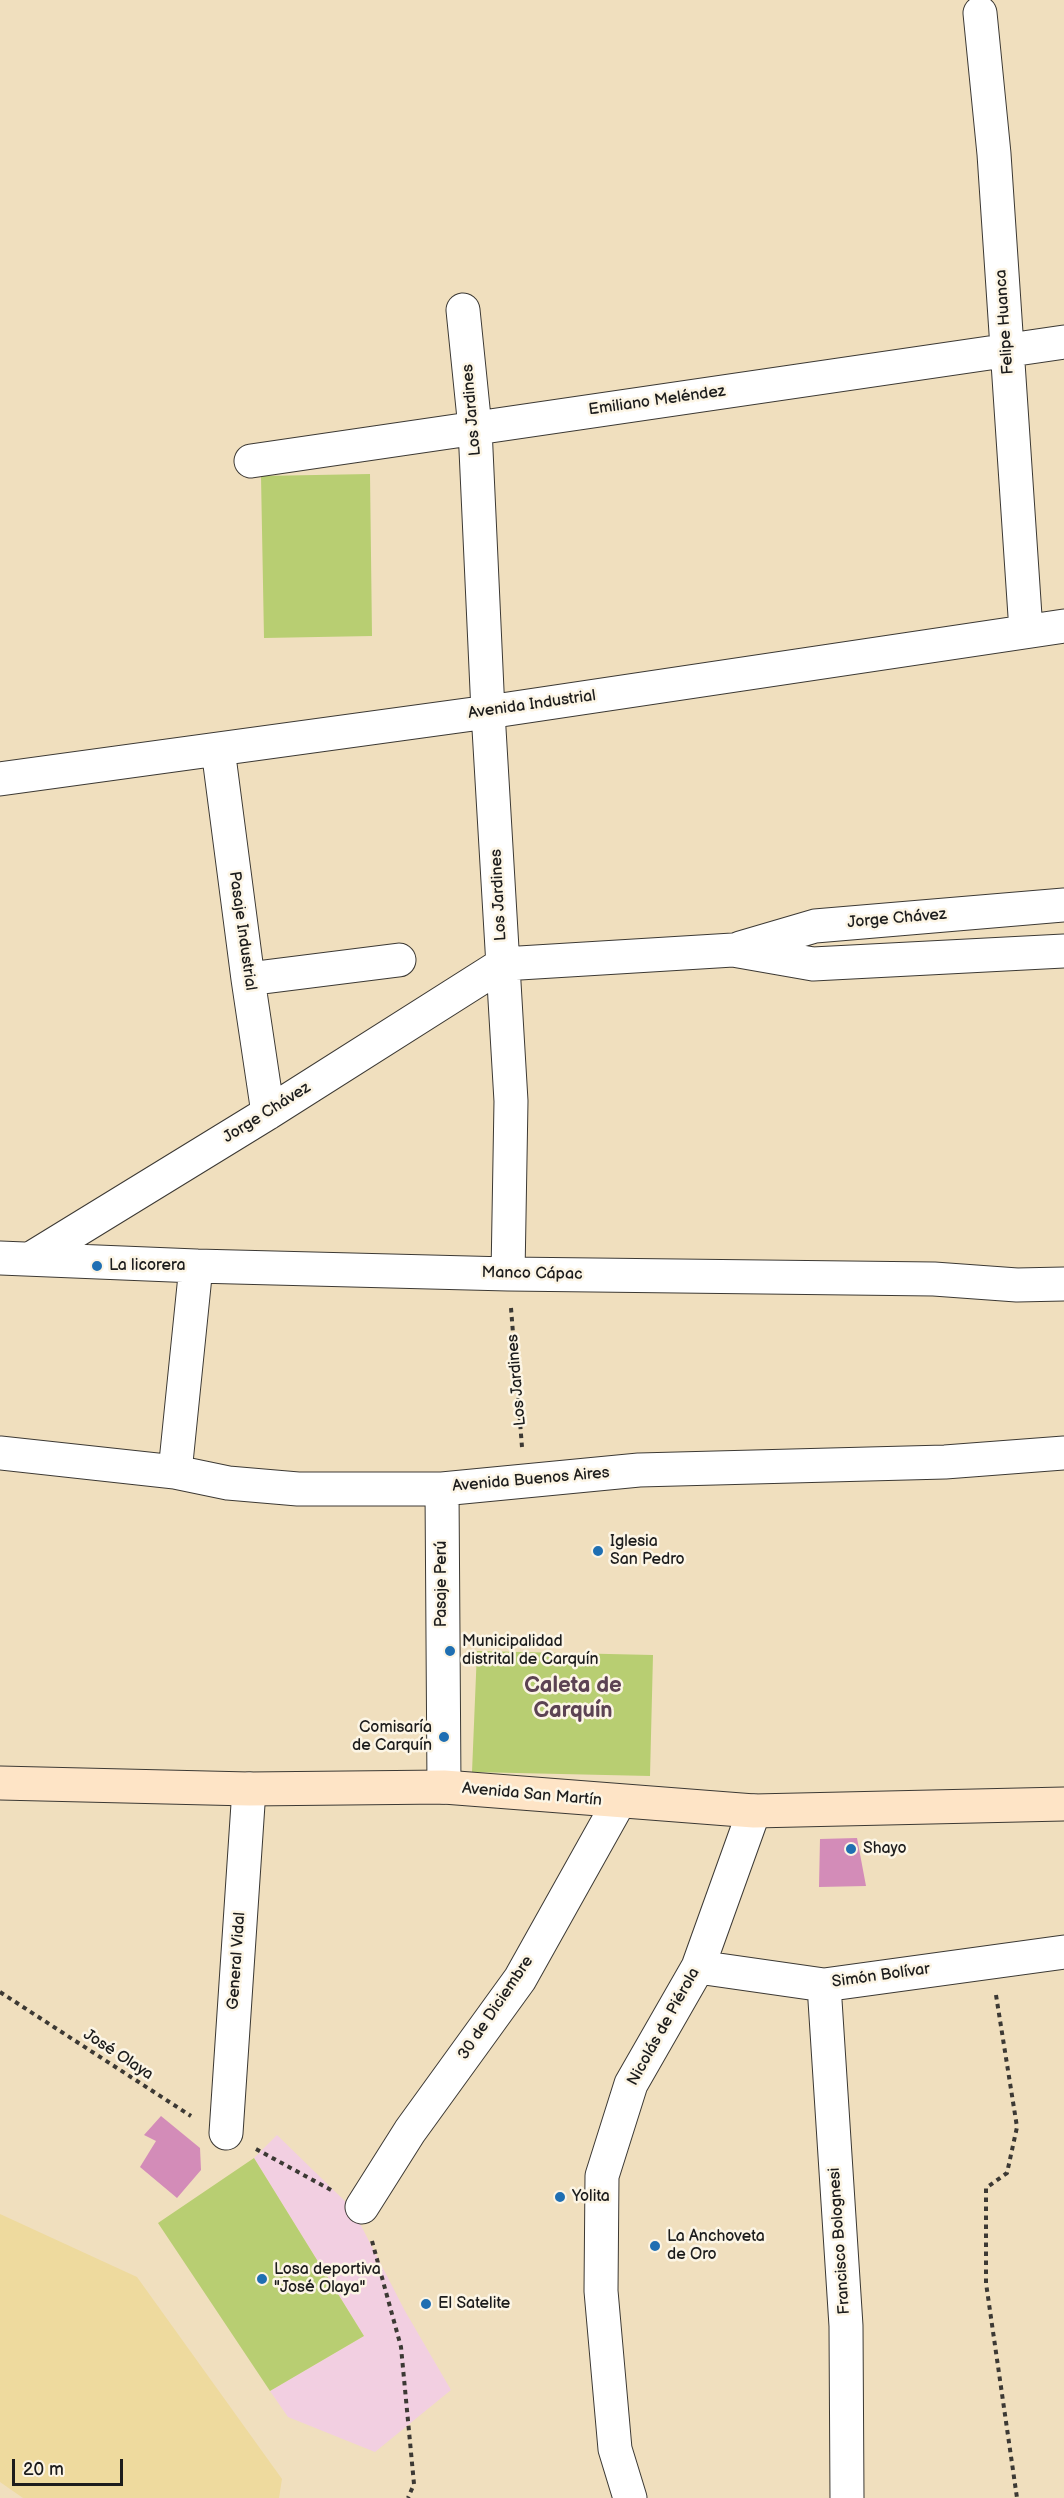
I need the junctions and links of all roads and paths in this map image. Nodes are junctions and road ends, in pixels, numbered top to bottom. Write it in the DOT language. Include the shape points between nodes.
graph roads {
  1 [pos="980,13"];
  2 [pos="463,310"];
  3 [pos="1064,342"];
  4 [pos="1006,351"];
  5 [pos="475,428"];
  6 [pos="251,461"];
  7 [pos="1064,626"];
  8 [pos="1026,631"];
  9 [pos="488,712"];
  10 [pos="218,749"];
  11 [pos="0,779"];
  12 [pos="1064,905"];
  13 [pos="732,950"];
  14 [pos="1064,951"];
  15 [pos="399,960"];
  16 [pos="503,964"];
  17 [pos="248,979"];
  18 [pos="268,1113"];
  19 [pos="15,1258"];
  20 [pos="196,1266"];
  21 [pos="508,1274"];
  22 [pos="1064,1284"];
  23 [pos="0,1453"];
  24 [pos="1064,1453"];
  25 [pos="175,1472"];
  26 [pos="525,1480"];
  27 [pos="441,1489"];
  28 [pos="0,1783"];
  29 [pos="444,1787"];
  30 [pos="249,1789"];
  31 [pos="619,1802"];
  32 [pos="1064,1804"];
  33 [pos="754,1811"];
  34 [pos="1064,1952"];
  35 [pos="991,1960"];
  36 [pos="698,1967"];
  37 [pos="824,1985"];
  38 [pos="0,1992"];
  39 [pos="226,2133"];
  40 [pos="362,2207"];
  41 [pos="408,2498"];
  42 [pos="630,2498"];
  43 [pos="847,2498"];
  44 [pos="1017,2498"];
  1 -- 4 [label="street, Felipe Huanca" via="994,154"];
  2 -- 5 [label="street, Los Jardines"];
  3 -- 4 [label="street, Emiliano Meléndez"];
  4 -- 5 [label="street, Emiliano Meléndez"];
  4 -- 8 [label="street, Felipe Huanca"];
  5 -- 6 [label="street, Emiliano Meléndez"];
  5 -- 9 [label="street, Los Jardines"];
  7 -- 8 [label="street, Avenida Industrial"];
  8 -- 9 [label="street, Avenida Industrial"];
  9 -- 10 [label="street, Avenida Industrial"];
  9 -- 16 [label="street, Los Jardines"];
  10 -- 11 [label="street, Avenida Industrial"];
  10 -- 17 [label="street, Pasaje Industrial"];
  12 -- 13 [label="street, Jorge Chávez" via="815,926"];
  13 -- 14 [label="street" via="813,964"];
  13 -- 16 [label="street"];
  15 -- 17 [label="street"];
  16 -- 18 [label="street, Jorge Chávez"];
  16 -- 21 [label="street, Los Jardines" via="511,1101"];
  17 -- 18 [label="street, Pasaje Industrial"];
  18 -- 19 [label="street, Jorge Chávez"];
  19 -- 20 [label="street, Manco Cápac"];
  20 -- 21 [label="street, Manco Cápac"];
  20 -- 25 [label="street"];
  21 -- 22 [label="street, Manco Cápac"];
  21 -- 26 [label="path, Los Jardines"];
  23 -- 25 [label="street, Avenida Buenos Aires"];
  24 -- 26 [label="street, Avenida Buenos Aires" via="945,1462 639,1470"];
  25 -- 27 [label="street, Avenida Buenos Aires" via="228,1483 298,1489"];
  26 -- 27 [label="street, Avenida Buenos Aires"];
  27 -- 29 [label="street, Pasaje Perú"];
  28 -- 30 [label="street, Avenida San Martín"];
  29 -- 30 [label="street, Avenida San Martín"];
  29 -- 31 [label="street, Avenida San Martín"];
  30 -- 39 [label="street, General Vidal"];
  31 -- 33 [label="street, Avenida San Martín"];
  31 -- 40 [label="street, 30 de Diciembre" via="520,1979 410,2131"];
  32 -- 33 [label="street, Avenida San Martín"];
  33 -- 36 [label="street, Nicolás de Piérola"];
  34 -- 35 [label="street, Simón Bolívar"];
  35 -- 37 [label="street, Simón Bolívar"];
  35 -- 44 [label="path" via="1017,2127 1007,2173 986,2188 986,2283"];
  36 -- 37 [label="street, Simón Bolívar"];
  36 -- 42 [label="street, Nicolás de Piérola" via="631,2084 602,2176 601,2291 615,2450"];
  37 -- 43 [label="street, Francisco Bolognesi" via="846,2326"];
  38 -- 39 [label="path, José Olaya" via="182,2112"];
  39 -- 40 [label="path, José Olaya"];
  40 -- 41 [label="path" via="401,2347 414,2484"];
}
